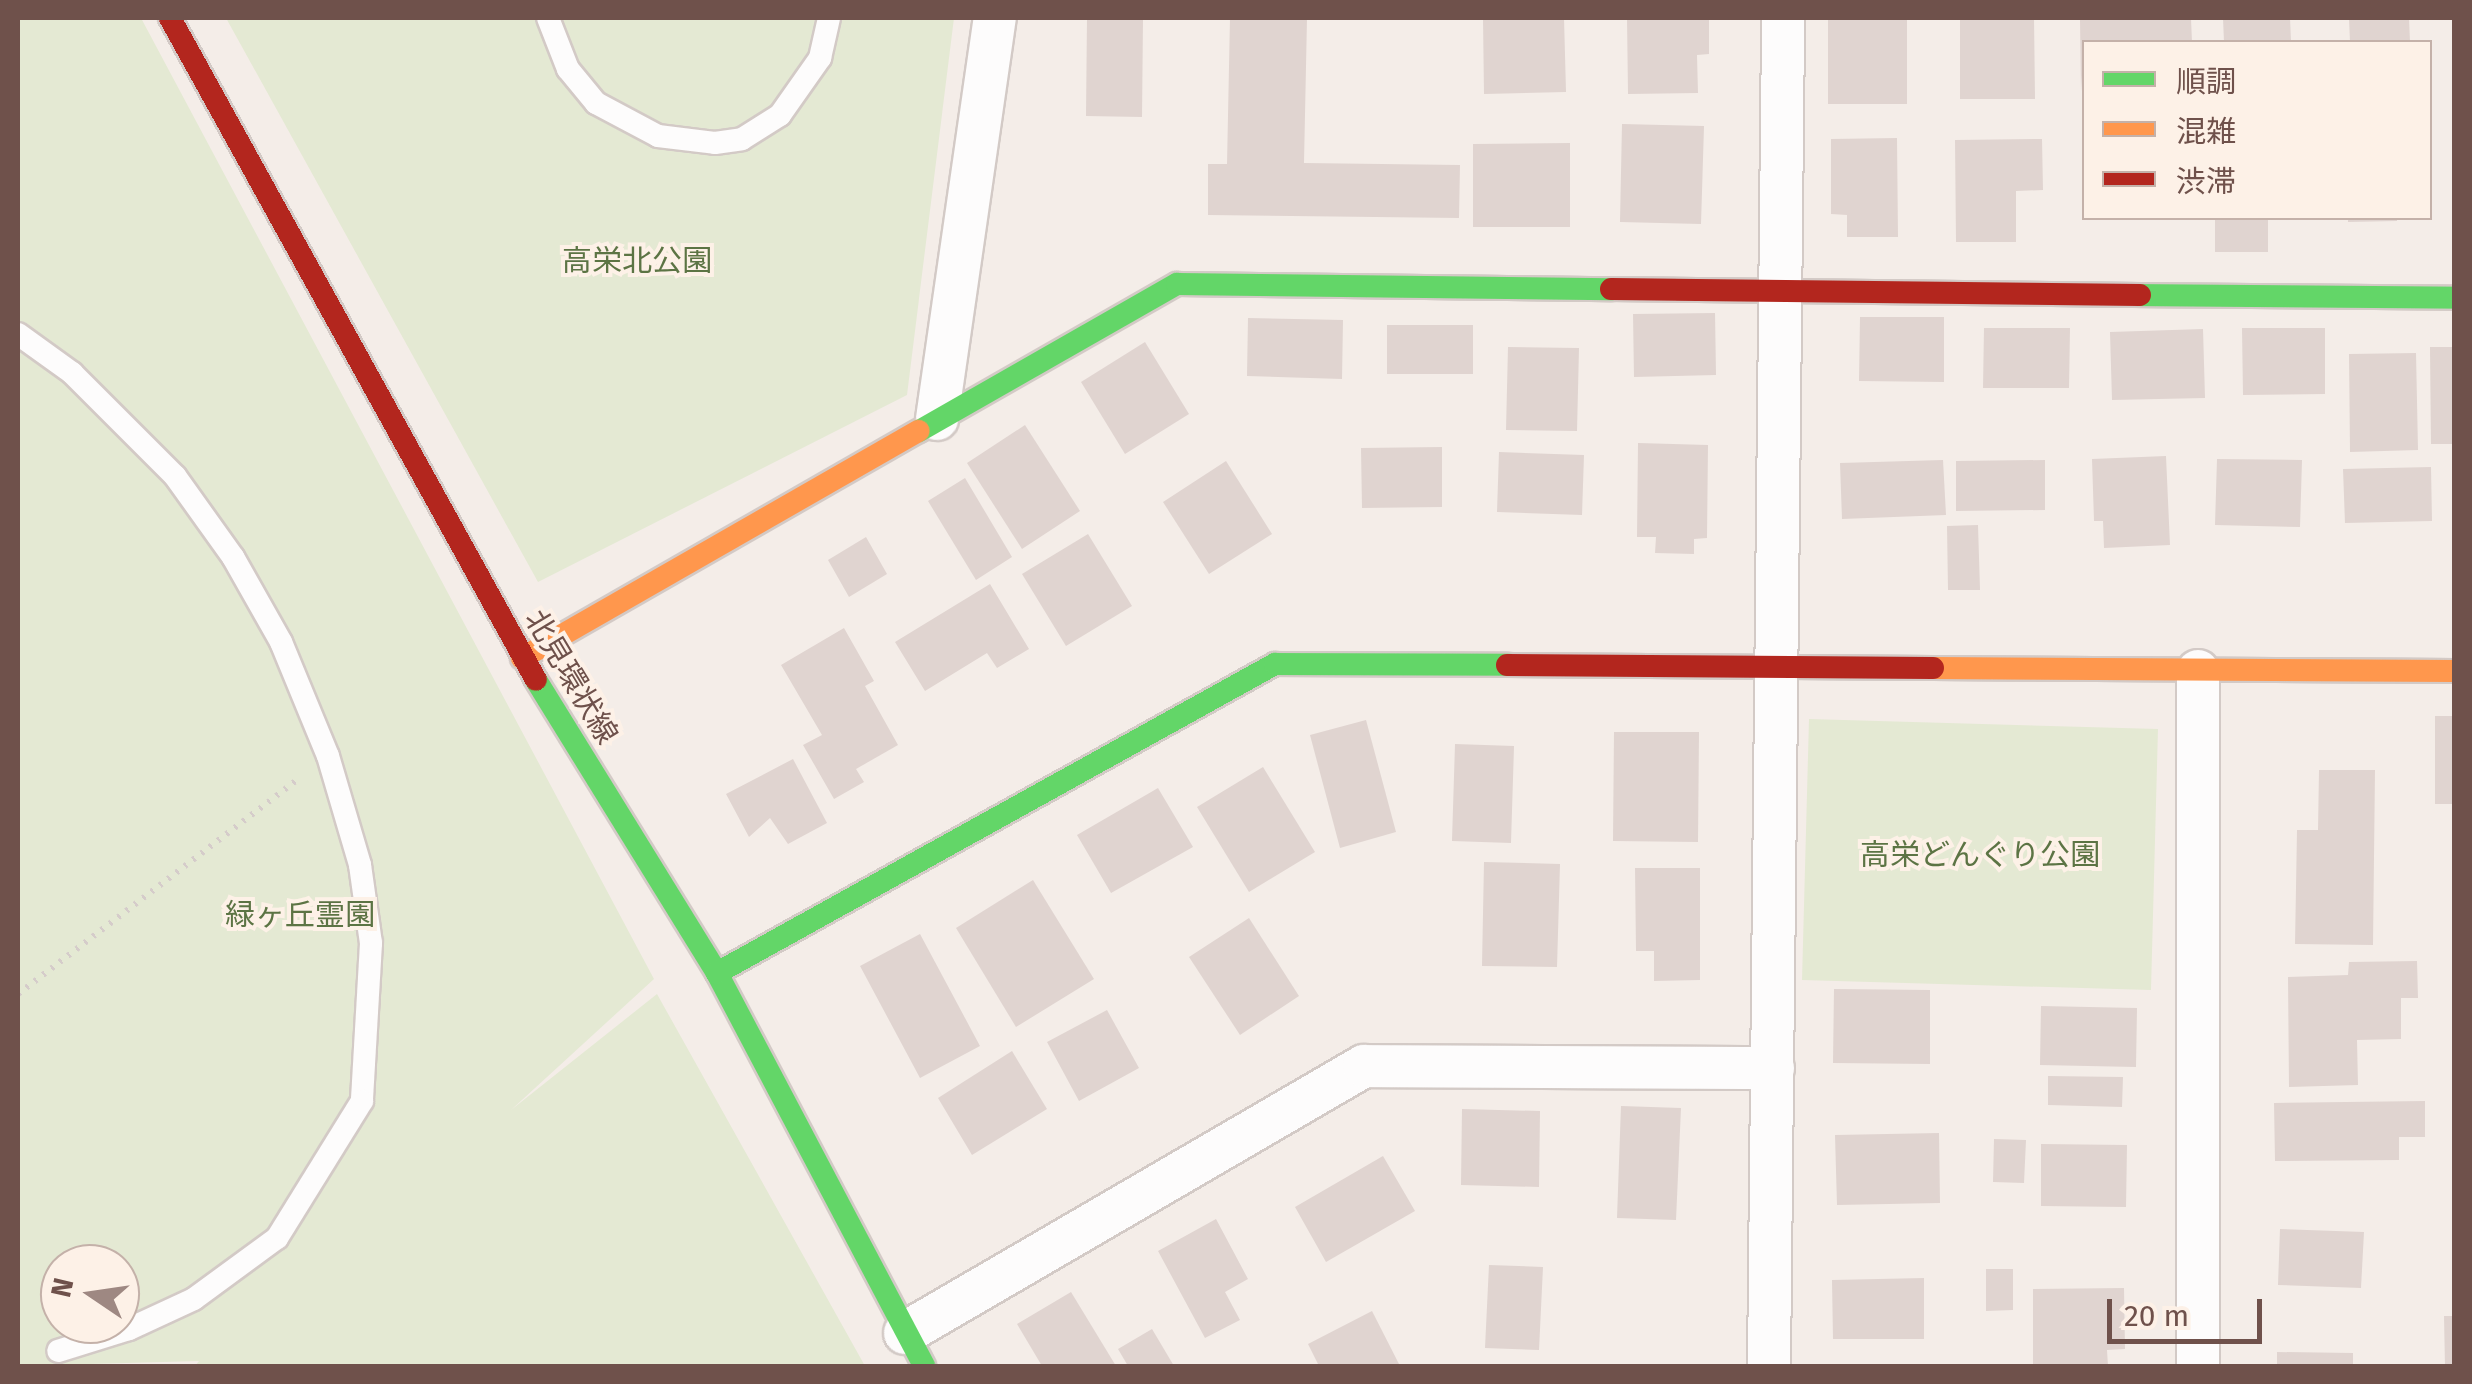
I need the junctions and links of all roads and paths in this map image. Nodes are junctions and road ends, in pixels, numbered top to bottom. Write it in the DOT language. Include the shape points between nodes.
graph roads {
  1 [pos="170,18"];
  2 [pos="548,18"];
  3 [pos="830,18"];
  4 [pos="995,18"];
  5 [pos="1783,18"];
  6 [pos="1782,289"];
  7 [pos="2454,298"];
  8 [pos="18,334"];
  9 [pos="937,419"];
  10 [pos="522,658"];
  11 [pos="1778,666"];
  12 [pos="2198,671"];
  13 [pos="2454,672"];
  14 [pos="328,756"];
  15 [pos="717,973"];
  16 [pos="18,994"];
  17 [pos="1773,1068"];
  18 [pos="914,1350"];
  19 [pos="58,1351"];
  20 [pos="1769,1366"];
  21 [pos="2198,1366"];
  1 -- 10 [label="street, 北見環状線"];
  2 -- 3 [label="lane" via="568,69 596,103 658,136 715,143 742,139 780,115 820,58"];
  4 -- 9 [label="street"];
  5 -- 6 [label="street"];
  6 -- 7 [label="street"];
  6 -- 9 [label="street" via="1177,284"];
  6 -- 11 [label="street"];
  8 -- 14 [label="lane" via="72,373 174,476 233,557 281,642"];
  9 -- 10 [label="street"];
  10 -- 15 [label="street, 北見環状線"];
  11 -- 12 [label="street"];
  11 -- 15 [label="street" via="1275,664"];
  11 -- 17 [label="street"];
  12 -- 13 [label="street"];
  12 -- 21 [label="street"];
  14 -- 16 [label="path"];
  14 -- 19 [label="lane" via="360,864 370,943 362,1101 277,1238 194,1299 130,1330"];
  15 -- 18 [label="street, 北見環状線"];
  17 -- 18 [label="street" via="1364,1066"];
  17 -- 20 [label="street"];
}
